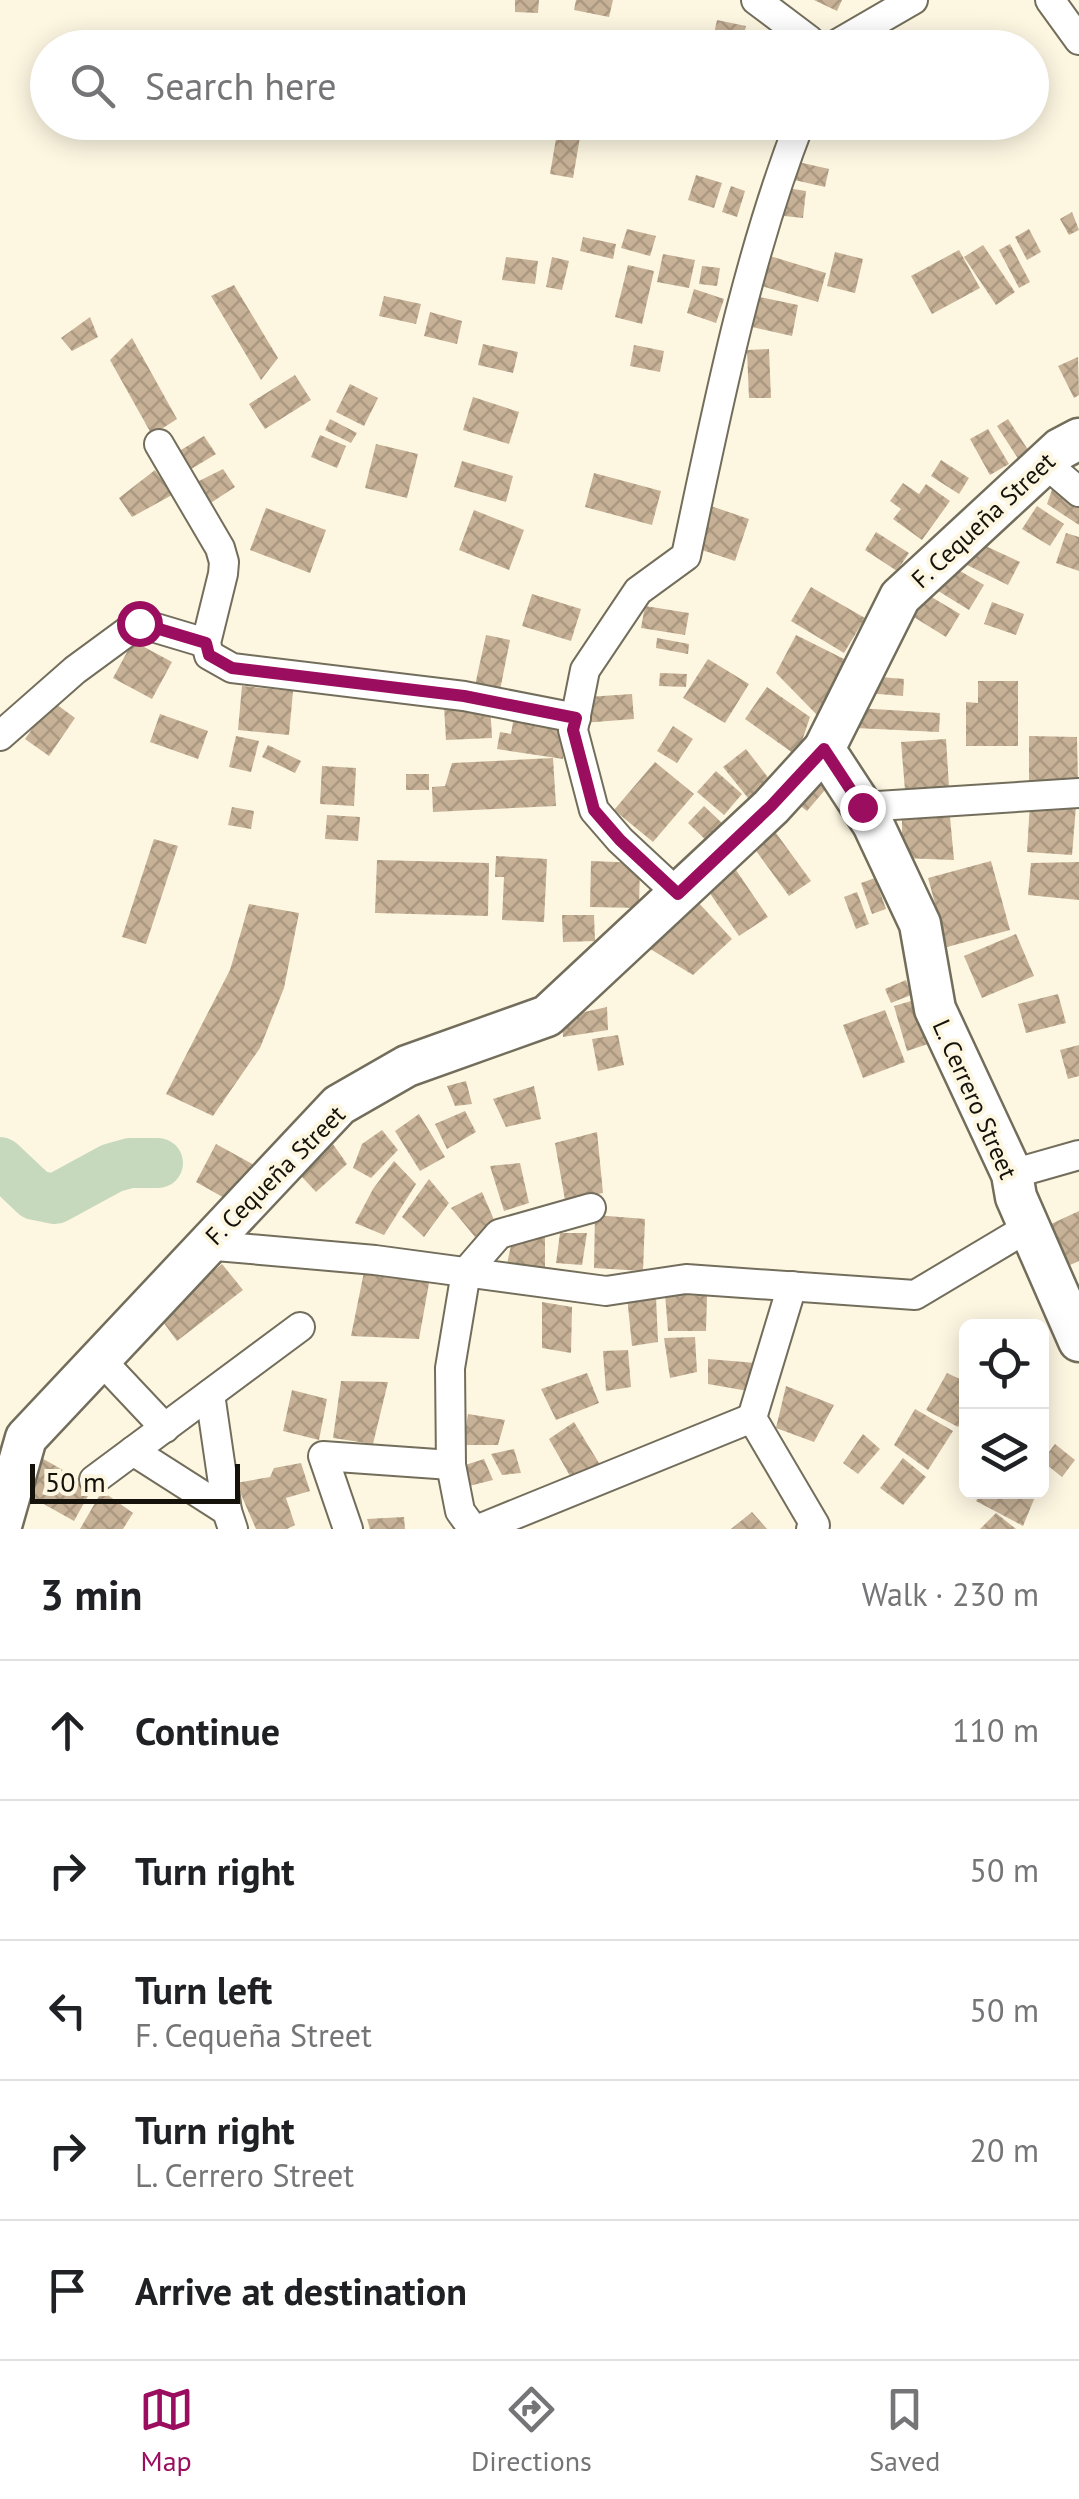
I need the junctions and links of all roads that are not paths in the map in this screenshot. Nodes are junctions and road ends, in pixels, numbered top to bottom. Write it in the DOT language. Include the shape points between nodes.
graph roads {
  1 [pos="756,0"];
  2 [pos="913,0"];
  3 [pos="1050,0"];
  4 [pos="795,30"];
  5 [pos="861,30"];
  6 [pos="1079,40"];
  7 [pos="793,140"];
  8 [pos="1079,439"];
  9 [pos="158,444"];
  10 [pos="1045,463"];
  11 [pos="1079,492"];
  12 [pos="206,643"];
  13 [pos="576,718"];
  14 [pos="0,736"];
  15 [pos="824,749"];
  16 [pos="1079,793"];
  17 [pos="862,807"];
  18 [pos="678,894"];
  19 [pos="1079,1155"];
  20 [pos="1012,1174"];
  21 [pos="591,1208"];
  22 [pos="1029,1227"];
  23 [pos="204,1246"];
  24 [pos="466,1272"];
  25 [pos="792,1286"];
  26 [pos="300,1327"];
  27 [pos="1079,1341"];
  28 [pos="100,1359"];
  29 [pos="210,1394"];
  30 [pos="752,1418"];
  31 [pos="164,1428"];
  32 [pos="133,1451"];
  33 [pos="451,1465"];
  34 [pos="94,1480"];
  35 [pos="230,1520"];
  36 [pos="0,1529"];
  37 [pos="348,1529"];
  38 [pos="476,1529"];
  39 [pos="812,1529"];
  1 -- 4 [label="street"];
  2 -- 5 [label="street"];
  3 -- 6 [label="street"];
  7 -- 13 [label="street" via="746,290 686,556 627,607 585,670"];
  8 -- 10 [label="street, F. Cequeña Street"];
  9 -- 12 [label="street" via="224,562"];
  10 -- 11 [label="street"];
  10 -- 15 [label="street, F. Cequeña Street" via="900,597"];
  12 -- 13 [label="street" via="209,655 232,668 464,696"];
  12 -- 14 [label="street" via="139,623"];
  13 -- 18 [label="street" via="573,730 594,810"];
  15 -- 17 [label="street, L. Cerrero Street"];
  15 -- 18 [label="street, F. Cequeña Street"];
  16 -- 17 [label="street"];
  17 -- 20 [label="street, L. Cerrero Street" via="920,924 935,1010"];
  18 -- 23 [label="street, F. Cequeña Street" via="547,1016 408,1066 339,1105"];
  19 -- 20 [label="street"];
  20 -- 22 [label="street, L. Cerrero Street"];
  21 -- 24 [label="street" via="498,1234"];
  22 -- 25 [label="street" via="915,1295"];
  22 -- 27 [label="street, L. Cerrero Street"];
  23 -- 24 [label="street"];
  23 -- 28 [label="street, F. Cequeña Street"];
  24 -- 25 [label="street" via="606,1291 686,1279"];
  24 -- 33 [label="street" via="450,1368"];
  25 -- 30 [label="street"];
  26 -- 29 [label="street"];
  28 -- 31 [label="street"];
  28 -- 36 [label="street, F. Cequeña Street" via="26,1438"];
  29 -- 31 [label="street"];
  29 -- 35 [label="street"];
  30 -- 38 [label="street"];
  30 -- 39 [label="street"];
  31 -- 32 [label="street"];
  32 -- 34 [label="street"];
  32 -- 35 [label="street"];
  33 -- 37 [label="street" via="323,1456"];
  33 -- 38 [label="street" via="460,1511"];
}
